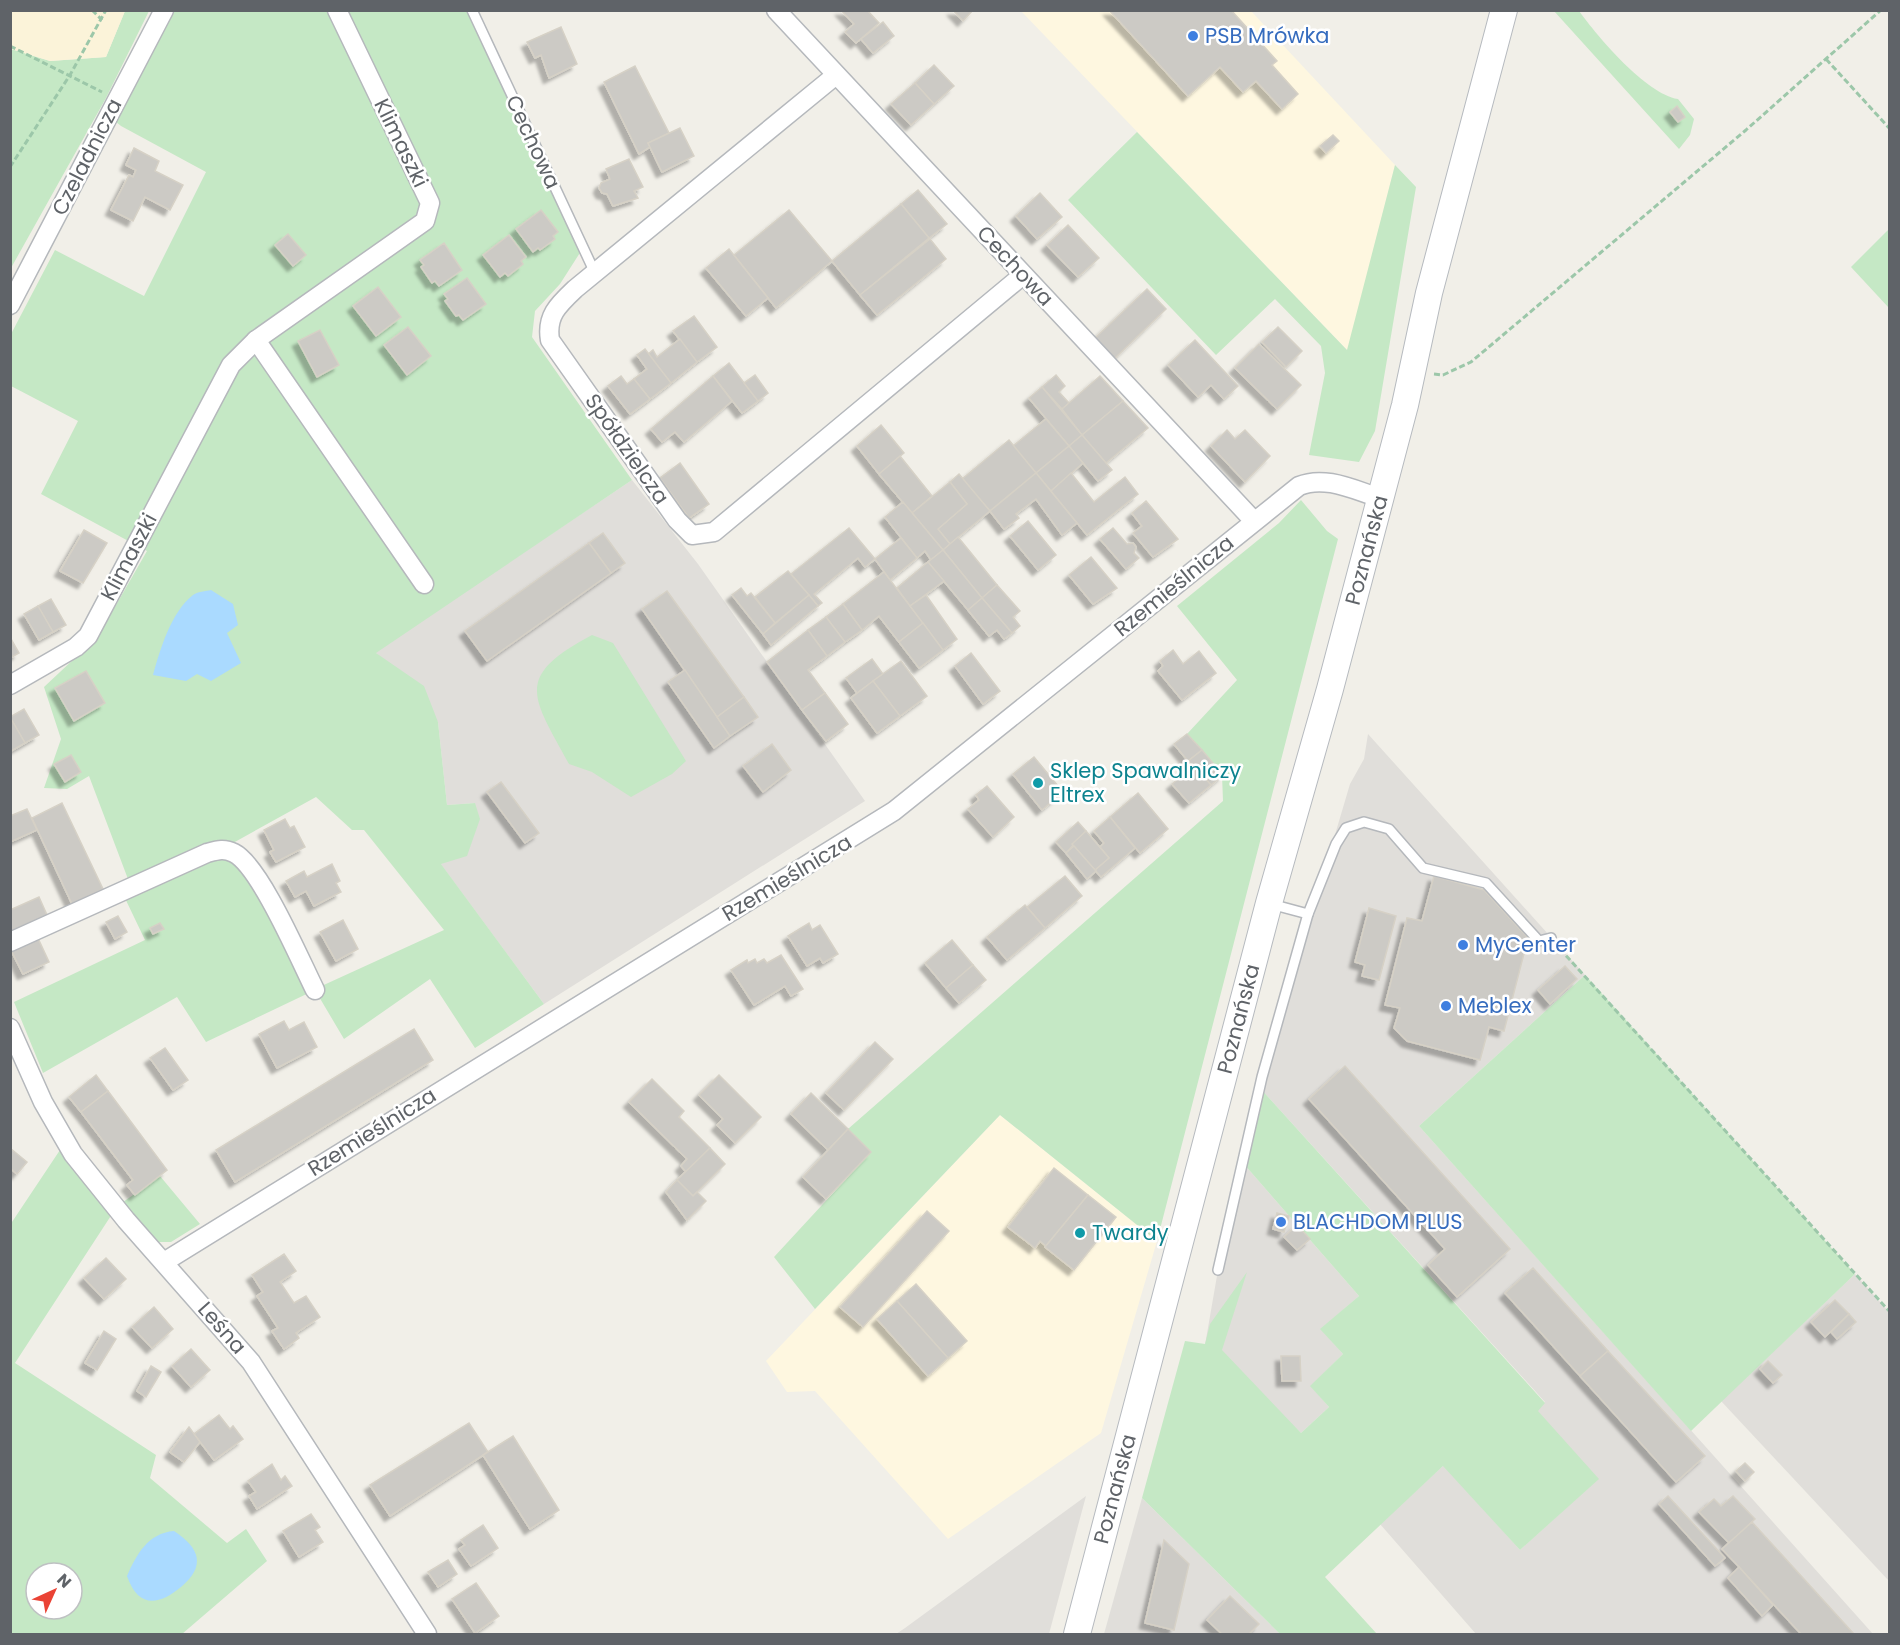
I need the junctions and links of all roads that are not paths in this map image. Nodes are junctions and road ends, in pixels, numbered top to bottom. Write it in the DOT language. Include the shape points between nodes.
graph roads {
  1 [pos="164,10"];
  2 [pos="336,10"];
  3 [pos="472,10"];
  4 [pos="776,10"];
  5 [pos="1504,10"];
  6 [pos="836,75"];
  7 [pos="595,273"];
  8 [pos="1023,275"];
  9 [pos="10,305"];
  10 [pos="256,340"];
  11 [pos="1380,498"];
  12 [pos="1254,521"];
  13 [pos="424,584"];
  14 [pos="10,685"];
  15 [pos="1269,903"];
  16 [pos="1308,914"];
  17 [pos="1551,938"];
  18 [pos="10,942"];
  19 [pos="315,990"];
  20 [pos="10,1028"];
  21 [pos="164,1262"];
  22 [pos="1218,1270"];
  23 [pos="427,1635"];
  24 [pos="1077,1635"];
  1 -- 9 [label="street, Czeladnicza"];
  2 -- 10 [label="street, Klimaszki" via="430,203 425,221"];
  3 -- 7 [label="lane, Cechowa"];
  4 -- 6 [label="street, Cechowa"];
  5 -- 11 [label="main road, Poznańska"];
  6 -- 7 [label="street, Spółdzielcza"];
  6 -- 8 [label="street, Cechowa"];
  7 -- 8 [label="street, Spółdzielcza" via="555,308 548,326 550,340 692,535 714,532"];
  8 -- 12 [label="street, Cechowa"];
  10 -- 13 [label="street"];
  10 -- 14 [label="street, Klimaszki" via="231,365 88,636"];
  11 -- 12 [label="street, Rzemieślnicza" via="1312,480"];
  11 -- 15 [label="main road, Poznańska"];
  12 -- 21 [label="street, Rzemieślnicza" via="894,811"];
  15 -- 16 [label="lane"];
  15 -- 24 [label="main road, Poznańska"];
  16 -- 17 [label="lane" via="1336,844 1346,828 1364,822 1389,830 1423,868 1486,883 1539,940"];
  16 -- 22 [label="lane" via="1262,1077"];
  18 -- 19 [label="street" via="207,853 224,849 253,869"];
  20 -- 21 [label="street, Leśna" via="43,1102 73,1154"];
  21 -- 23 [label="street, Leśna" via="251,1362"];
}
